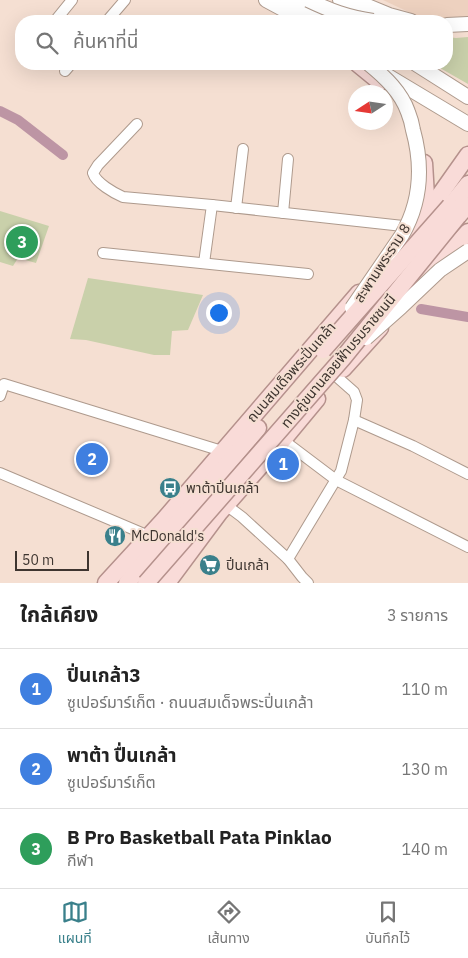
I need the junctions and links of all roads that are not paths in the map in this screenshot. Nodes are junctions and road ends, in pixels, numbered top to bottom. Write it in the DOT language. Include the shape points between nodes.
graph roads {
  1 [pos="72,0"];
  2 [pos="125,0"];
  3 [pos="259,0"];
  4 [pos="266,0"];
  5 [pos="288,0"];
  6 [pos="308,0"];
  7 [pos="345,1"];
  8 [pos="60,15"];
  9 [pos="112,15"];
  10 [pos="285,15"];
  11 [pos="293,15"];
  12 [pos="311,15"];
  13 [pos="343,15"];
  14 [pos="348,15"];
  15 [pos="356,15"];
  16 [pos="376,15"];
  17 [pos="386,15"];
  18 [pos="468,24"];
  19 [pos="453,25"];
  20 [pos="453,31"];
  21 [pos="468,31"];
  22 [pos="366,70"];
  23 [pos="376,70"];
  24 [pos="379,70"];
  25 [pos="425,70"];
  26 [pos="468,97"];
  27 [pos="138,124"];
  28 [pos="468,124"];
  29 [pos="243,149"];
  30 [pos="468,155"];
  31 [pos="288,160"];
  32 [pos="468,184"];
  33 [pos="212,205"];
  34 [pos="468,205"];
  35 [pos="236,208"];
  36 [pos="283,213"];
  37 [pos="427,213"];
  38 [pos="416,228"];
  39 [pos="468,232"];
  40 [pos="468,243"];
  41 [pos="452,249"];
  42 [pos="468,251"];
  43 [pos="103,253"];
  44 [pos="204,263"];
  45 [pos="381,266"];
  46 [pos="308,274"];
  47 [pos="410,292"];
  48 [pos="324,350"];
  49 [pos="343,358"];
  50 [pos="337,377"];
  51 [pos="0,396"];
  52 [pos="354,420"];
  53 [pos="283,440"];
  54 [pos="222,452"];
  55 [pos="0,473"];
  56 [pos="468,474"];
  57 [pos="336,480"];
  58 [pos="222,509"];
  59 [pos="162,521"];
  60 [pos="149,536"];
  61 [pos="468,547"];
  62 [pos="288,559"];
  63 [pos="106,583"];
  64 [pos="119,583"];
  65 [pos="127,583"];
  66 [pos="146,583"];
  67 [pos="154,583"];
  68 [pos="167,583"];
  69 [pos="308,583"];
  1 -- 8 [label="street"];
  2 -- 9 [label="street"];
  3 -- 10 [label="main road"];
  4 -- 11 [label="main road"];
  5 -- 12 [label="main road"];
  6 -- 13 [label="main road, bridge"];
  7 -- 14 [label="main road"];
  7 -- 15 [label="main road"];
  7 -- 16 [label="main road"];
  7 -- 17 [label="main road"];
  18 -- 19 [label="main road"];
  20 -- 21 [label="main road"];
  22 -- 37 [label="main road" via="383,84 405,110 419,139 424,157"];
  23 -- 48 [label="main road, สะพานพระราม 8, bridge" via="397,92 408,111 419,157 418,188 405,229"];
  24 -- 28 [label="main road"];
  25 -- 26 [label="main road"];
  27 -- 33 [label="street" via="98,165 93,173 95,177 123,197"];
  29 -- 35 [label="street"];
  30 -- 37 [label="main road, ถนนสมเด็จพระปิ่นเกล้า"];
  31 -- 36 [label="street"];
  32 -- 48 [label="main road, ทางคู่ขนานลอยฟ้าบรมราชชนนี, bridge"];
  33 -- 35 [label="street"];
  33 -- 44 [label="street"];
  34 -- 49 [label="main road, ทางคู่ขนานลอยฟ้าบรมราชชนนี, bridge"];
  35 -- 36 [label="street"];
  36 -- 38 [label="street"];
  37 -- 38 [label="main road, ถนนสมเด็จพระปิ่นเกล้า"];
  38 -- 45 [label="main road, ถนนสมเด็จพระปิ่นเกล้า"];
  39 -- 41 [label="main road"];
  40 -- 41 [label="main road"];
  41 -- 47 [label="main road"];
  42 -- 49 [label="main road, bridge" via="440,270"];
  43 -- 44 [label="street"];
  44 -- 46 [label="street"];
  45 -- 47 [label="main road" via="397,260 408,265 414,273"];
  45 -- 54 [label="main road, ถนนสมเด็จพระปิ่นเกล้า"];
  47 -- 50 [label="main road"];
  48 -- 65 [label="main road, ทางคู่ขนานลอยฟ้าบรมราชชนนี"];
  49 -- 66 [label="main road, ทางคู่ขนานลอยฟ้าบรมราชชนนี, bridge"];
  50 -- 52 [label="street" via="354,392 357,400"];
  50 -- 53 [label="main road"];
  51 -- 54 [label="street" via="4,384"];
  52 -- 56 [label="street"];
  52 -- 57 [label="street"];
  53 -- 57 [label="street"];
  53 -- 58 [label="main road"];
  54 -- 59 [label="main road, ถนนสมเด็จพระปิ่นเกล้า"];
  55 -- 60 [label="street"];
  57 -- 61 [label="street"];
  57 -- 62 [label="street"];
  58 -- 62 [label="street" via="242,517"];
  58 -- 67 [label="main road"];
  58 -- 68 [label="main road"];
  59 -- 60 [label="main road, ถนนสมเด็จพระปิ่นเกล้า"];
  59 -- 64 [label="main road"];
  60 -- 63 [label="main road, ถนนสมเด็จพระปิ่นเกล้า"];
  62 -- 69 [label="street"];
}
